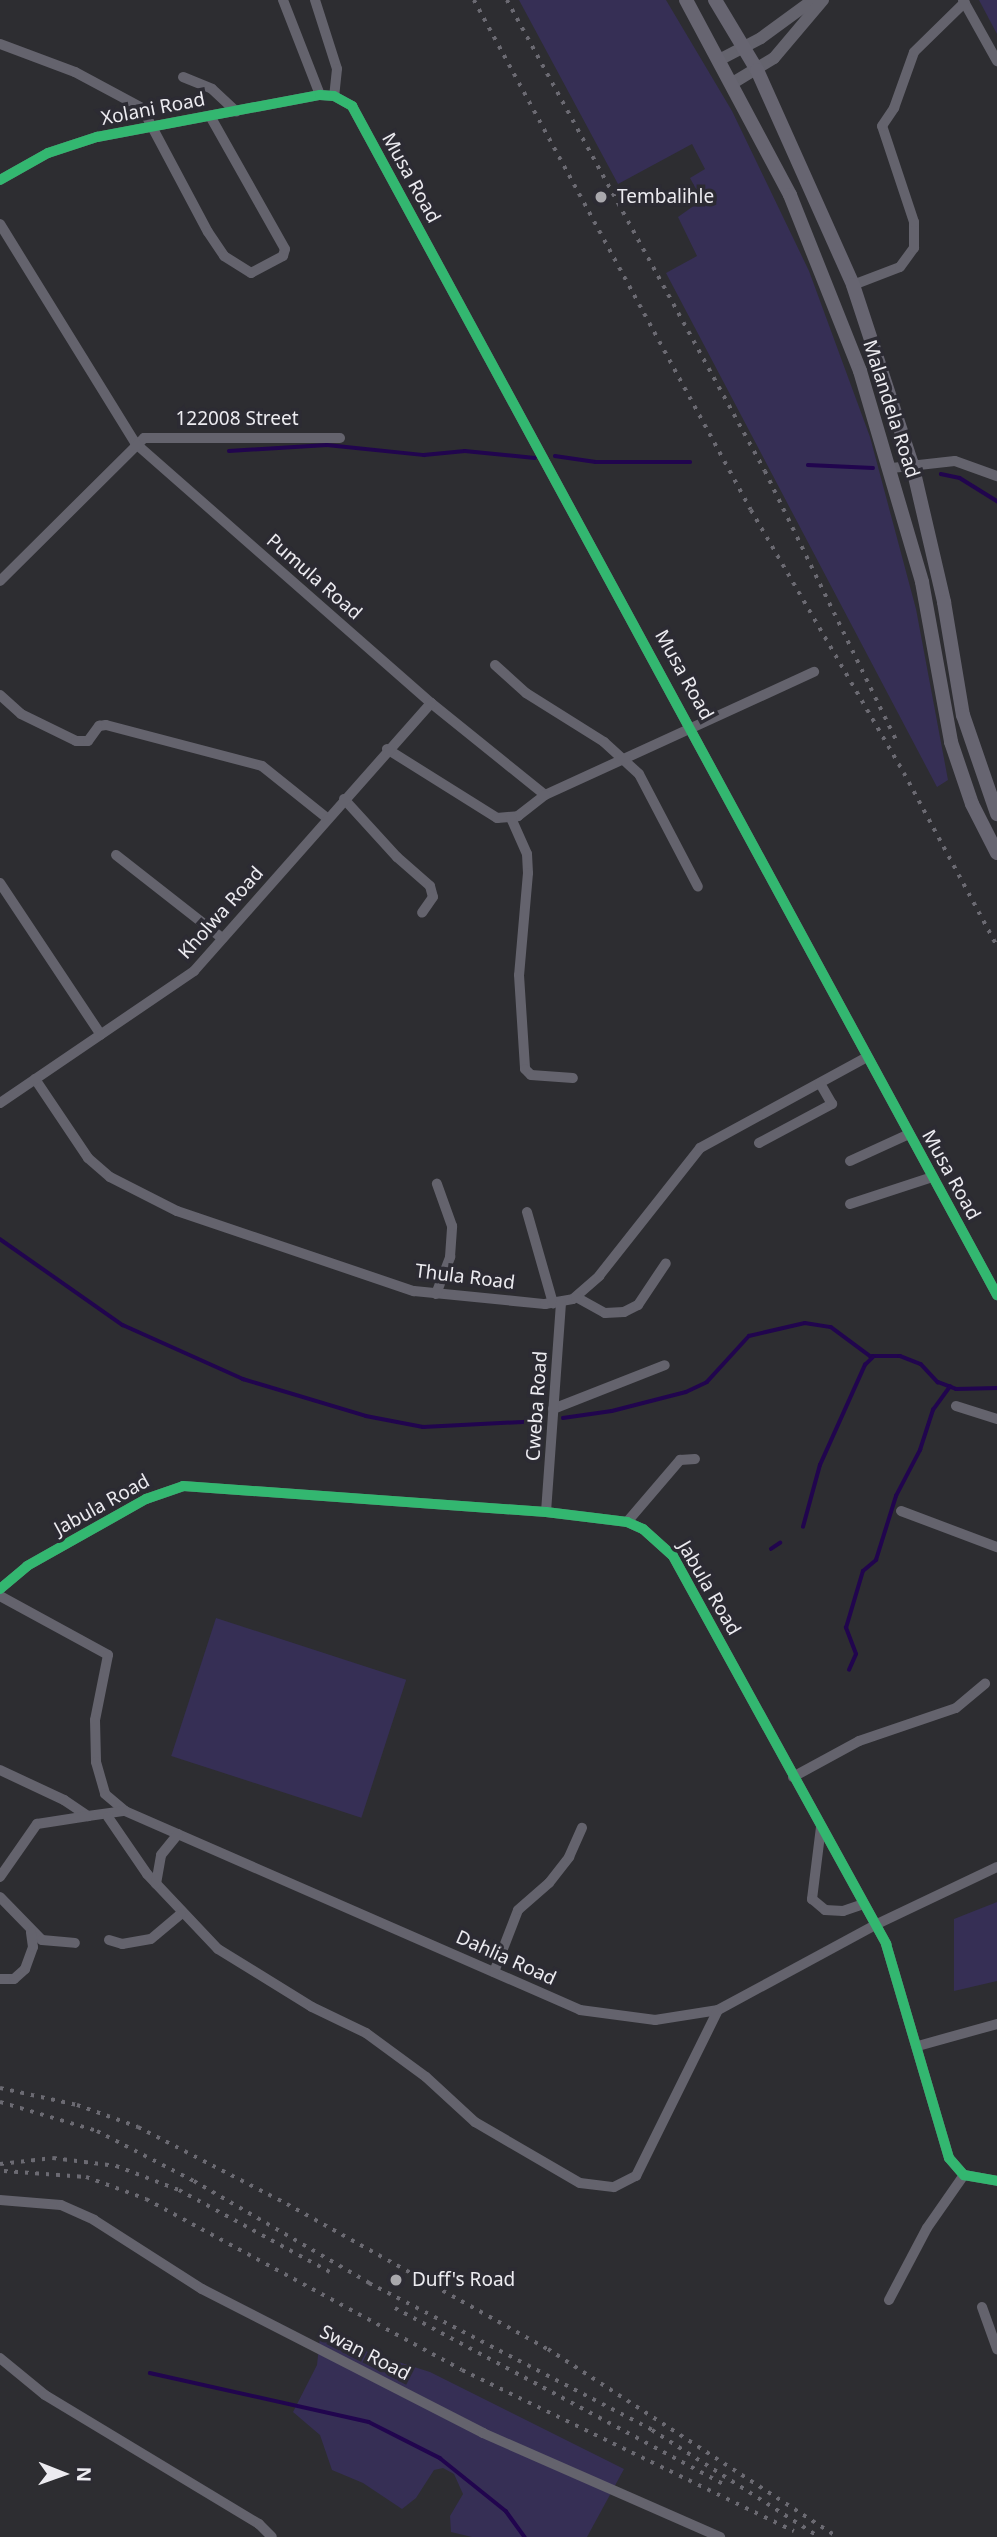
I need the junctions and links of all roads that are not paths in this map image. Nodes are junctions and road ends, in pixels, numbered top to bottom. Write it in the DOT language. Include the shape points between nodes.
graph roads {
  1 [pos="282,0"];
  2 [pos="315,0"];
  3 [pos="686,0"];
  4 [pos="715,0"];
  5 [pos="813,0"];
  6 [pos="823,0"];
  7 [pos="964,1"];
  8 [pos="0,44"];
  9 [pos="744,48"];
  10 [pos="719,60"];
  11 [pos="997,61"];
  12 [pos="757,71"];
  13 [pos="183,77"];
  14 [pos="731,84"];
  15 [pos="320,94"];
  16 [pos="334,96"];
  17 [pos="236,111"];
  18 [pos="210,116"];
  19 [pos="154,126"];
  20 [pos="1,177"];
  21 [pos="0,224"];
  22 [pos="853,285"];
  23 [pos="340,438"];
  24 [pos="135,443"];
  25 [pos="912,464"];
  26 [pos="892,468"];
  27 [pos="997,476"];
  28 [pos="0,581"];
  29 [pos="495,665"];
  30 [pos="814,672"];
  31 [pos="0,695"];
  32 [pos="431,703"];
  33 [pos="691,726"];
  34 [pos="387,749"];
  35 [pos="624,759"];
  36 [pos="545,795"];
  37 [pos="344,799"];
  38 [pos="997,814"];
  39 [pos="327,818"];
  40 [pos="511,818"];
  41 [pos="997,853"];
  42 [pos="116,855"];
  43 [pos="0,883"];
  44 [pos="698,887"];
  45 [pos="422,913"];
  46 [pos="222,938"];
  47 [pos="102,1035"];
  48 [pos="867,1057"];
  49 [pos="573,1078"];
  50 [pos="36,1079"];
  51 [pos="820,1083"];
  52 [pos="0,1103"];
  53 [pos="909,1134"];
  54 [pos="759,1143"];
  55 [pos="850,1161"];
  56 [pos="932,1177"];
  57 [pos="437,1184"];
  58 [pos="850,1204"];
  59 [pos="527,1212"];
  60 [pos="666,1263"];
  61 [pos="436,1293"];
  62 [pos="997,1295"];
  63 [pos="576,1297"];
  64 [pos="556,1303"];
  65 [pos="666,1365"];
  66 [pos="956,1406"];
  67 [pos="553,1409"];
  68 [pos="997,1419"];
  69 [pos="695,1459"];
  70 [pos="901,1511"];
  71 [pos="546,1512"];
  72 [pos="627,1522"];
  73 [pos="997,1548"];
  74 [pos="0,1589"];
  75 [pos="0,1595"];
  76 [pos="985,1684"];
  77 [pos="0,1770"];
  78 [pos="793,1777"];
  79 [pos="125,1811"];
  80 [pos="88,1816"];
  81 [pos="108,1817"];
  82 [pos="821,1827"];
  83 [pos="582,1828"];
  84 [pos="178,1833"];
  85 [pos="997,1867"];
  86 [pos="0,1877"];
  87 [pos="156,1885"];
  88 [pos="0,1897"];
  89 [pos="863,1903"];
  90 [pos="181,1914"];
  91 [pos="875,1925"];
  92 [pos="31,1932"];
  93 [pos="109,1940"];
  94 [pos="75,1943"];
  95 [pos="494,1972"];
  96 [pos="0,1979"];
  97 [pos="718,2010"];
  98 [pos="997,2024"];
  99 [pos="918,2046"];
  100 [pos="964,2175"];
  101 [pos="997,2181"];
  102 [pos="0,2200"];
  103 [pos="888,2300"];
  104 [pos="982,2307"];
  105 [pos="997,2349"];
  106 [pos="0,2358"];
  107 [pos="272,2537"];
  108 [pos="720,2537"];
  1 -- 15 [label="street"];
  2 -- 16 [label="street" via="337,69"];
  3 -- 10 [label="main road, Malandela Road"];
  4 -- 9 [label="main road, Malandela Road"];
  5 -- 9 [label="street"];
  6 -- 12 [label="street" via="793,39"];
  7 -- 11 [label="street"];
  7 -- 22 [label="street" via="914,52 894,108 882,126 916,237 900,267"];
  8 -- 19 [label="street" via="116,91 142,108"];
  9 -- 10 [label="street"];
  9 -- 12 [label="main road, Malandela Road"];
  10 -- 14 [label="main road, Malandela Road"];
  12 -- 14 [label="street"];
  12 -- 22 [label="main road, Malandela Road"];
  13 -- 17 [label="street" via="212,89"];
  14 -- 26 [label="main road, Malandela Road" via="801,219"];
  15 -- 16 [label="street"];
  15 -- 17 [label="street, Xolani Road"];
  16 -- 33 [label="street, Musa Road" via="352,106"];
  17 -- 18 [label="street, Xolani Road"];
  18 -- 19 [label="street, Xolani Road"];
  18 -- 19 [label="street" via="285,249 283,256 251,273 224,256"];
  19 -- 20 [label="street, Xolani Road" via="65,147"];
  21 -- 24 [label="street, Pumula Road"];
  22 -- 25 [label="main road, Malandela Road"];
  23 -- 24 [label="street, 122008 Street" via="156,436"];
  24 -- 28 [label="street"];
  24 -- 32 [label="street, Pumula Road"];
  25 -- 26 [label="street"];
  25 -- 27 [label="street" via="955,461"];
  25 -- 38 [label="main road, Malandela Road" via="966,726"];
  26 -- 41 [label="main road, Malandela Road" via="922,582 951,742 972,804"];
  29 -- 35 [label="street" via="526,693"];
  30 -- 33 [label="street"];
  31 -- 39 [label="street" via="21,714 76,741 88,741 99,726 106,725 262,766"];
  32 -- 34 [label="street, Kholwa Road"];
  32 -- 36 [label="street, Pumula Road"];
  33 -- 35 [label="street"];
  33 -- 48 [label="street, Musa Road"];
  34 -- 37 [label="street, Kholwa Road"];
  34 -- 40 [label="street" via="486,814"];
  35 -- 36 [label="street"];
  35 -- 44 [label="street" via="639,774"];
  36 -- 40 [label="street"];
  37 -- 39 [label="street, Kholwa Road"];
  37 -- 45 [label="street" via="430,886 433,897"];
  39 -- 46 [label="street, Kholwa Road"];
  40 -- 49 [label="street" via="527,854 519,980 525,1069 531,1075"];
  42 -- 46 [label="street"];
  43 -- 47 [label="street"];
  46 -- 47 [label="street, Kholwa Road" via="174,988"];
  47 -- 50 [label="street, Kholwa Road"];
  48 -- 51 [label="street, Thula Road"];
  48 -- 53 [label="street, Musa Road"];
  50 -- 52 [label="street, Kholwa Road"];
  50 -- 61 [label="street, Thula Road" via="70,1137 110,1177 177,1211 414,1291"];
  51 -- 54 [label="street" via="832,1104"];
  51 -- 63 [label="street, Thula Road" via="701,1148 600,1276"];
  53 -- 55 [label="street"];
  53 -- 56 [label="street, Musa Road"];
  56 -- 58 [label="street"];
  56 -- 62 [label="street, Musa Road"];
  57 -- 61 [label="street" via="452,1226 450,1257"];
  59 -- 64 [label="street, Cweba Road"];
  60 -- 63 [label="street" via="638,1305 624,1312 605,1313"];
  61 -- 64 [label="street, Thula Road"];
  63 -- 64 [label="street, Thula Road"];
  64 -- 67 [label="street, Cweba Road"];
  65 -- 67 [label="street"];
  66 -- 68 [label="street"];
  67 -- 71 [label="street, Cweba Road"];
  69 -- 72 [label="street" via="680,1460"];
  70 -- 73 [label="street"];
  71 -- 72 [label="street, Jabula Road"];
  71 -- 74 [label="street, Jabula Road" via="183,1486 165,1490 87,1532 27,1566"];
  72 -- 78 [label="street, Jabula Road" via="659,1539 673,1556"];
  75 -- 79 [label="street, Dahlia Road" via="108,1655 95,1720 96,1762 105,1794"];
  76 -- 78 [label="street" via="956,1709 859,1741"];
  77 -- 80 [label="street"];
  78 -- 82 [label="street, Jabula Road"];
  79 -- 81 [label="street"];
  79 -- 84 [label="street, Dahlia Road"];
  80 -- 81 [label="street"];
  80 -- 86 [label="street" via="37,1824"];
  81 -- 87 [label="street"];
  82 -- 89 [label="street, Jabula Road"];
  82 -- 89 [label="street" via="812,1899 825,1910 844,1911"];
  83 -- 95 [label="street" via="569,1857 549,1883 518,1910"];
  84 -- 87 [label="street" via="161,1855"];
  84 -- 95 [label="street, Dahlia Road"];
  85 -- 91 [label="street, Dahlia Road"];
  87 -- 90 [label="street"];
  88 -- 92 [label="street"];
  89 -- 91 [label="street, Jabula Road"];
  90 -- 93 [label="street" via="152,1938 122,1944"];
  90 -- 97 [label="street" via="218,1949 312,2007 366,2033 426,2077 475,2122 580,2183 595,2186 627,2183 642,2168"];
  91 -- 97 [label="street, Dahlia Road"];
  91 -- 99 [label="street, Jabula Road" via="898,1977"];
  92 -- 94 [label="street" via="49,1943"];
  92 -- 96 [label="street" via="33,1947 25,1969 14,1979"];
  95 -- 97 [label="street, Dahlia Road" via="580,2010 619,2018 655,2020"];
  98 -- 99 [label="street"];
  99 -- 100 [label="street, Jabula Road" via="944,2149"];
  100 -- 101 [label="street"];
  100 -- 103 [label="street" via="927,2228"];
  102 -- 108 [label="street, Swan Road" via="61,2205 94,2220 202,2289 458,2420"];
  104 -- 105 [label="street"];
  106 -- 107 [label="street" via="45,2395 259,2524"];
}
